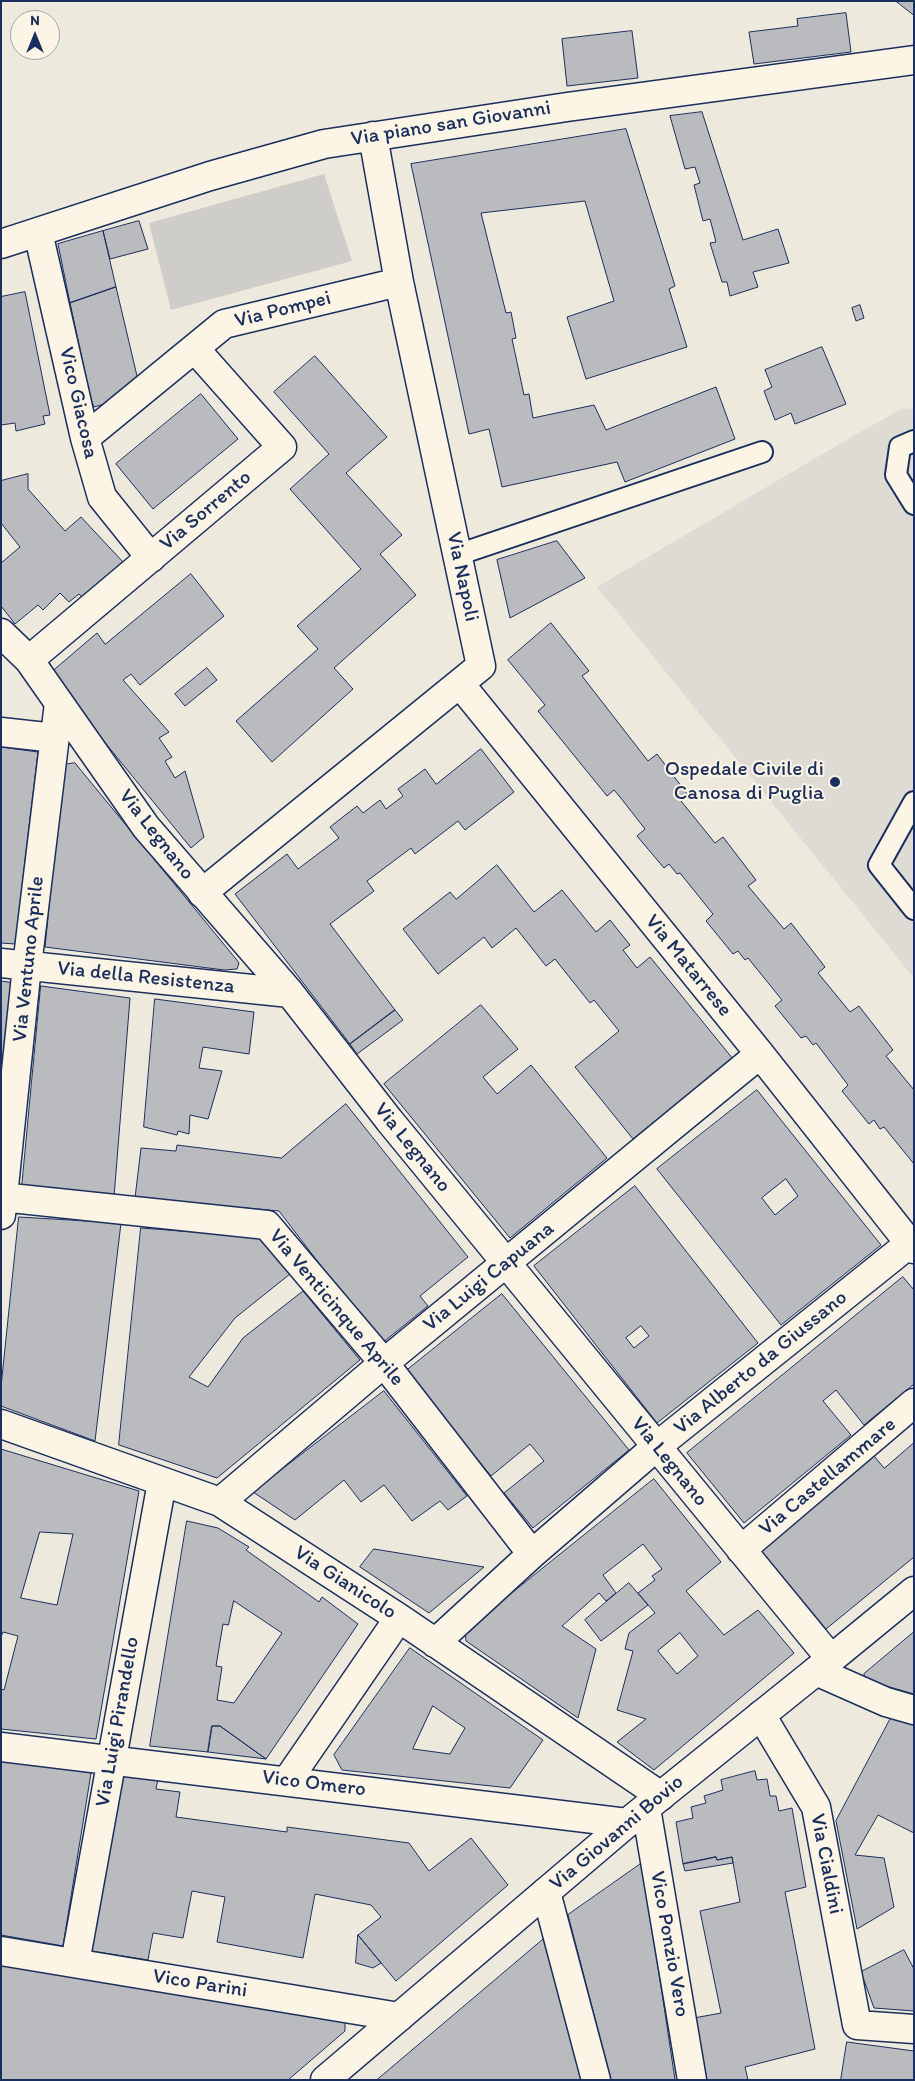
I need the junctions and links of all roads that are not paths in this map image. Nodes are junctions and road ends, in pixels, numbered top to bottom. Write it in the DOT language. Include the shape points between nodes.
graph roads {
  1 [pos="914,60"];
  2 [pos="373,136"];
  3 [pos="38,232"];
  4 [pos="1,244"];
  5 [pos="399,282"];
  6 [pos="195,349"];
  7 [pos="85,438"];
  8 [pos="914,441"];
  9 [pos="762,452"];
  10 [pos="914,504"];
  11 [pos="457,555"];
  12 [pos="151,558"];
  13 [pos="1,633"];
  14 [pos="29,660"];
  15 [pos="460,684"];
  16 [pos="59,704"];
  17 [pos="1,732"];
  18 [pos="55,738"];
  19 [pos="914,802"];
  20 [pos="202,893"];
  21 [pos="914,910"];
  22 [pos="14,964"];
  23 [pos="290,993"];
  24 [pos="760,1054"];
  25 [pos="2,1203"];
  26 [pos="912,1247"];
  27 [pos="506,1264"];
  28 [pos="384,1363"];
  29 [pos="914,1403"];
  30 [pos="1,1424"];
  31 [pos="656,1447"];
  32 [pos="162,1482"];
  33 [pos="220,1502"];
  34 [pos="741,1550"];
  35 [pos="532,1554"];
  36 [pos="914,1592"];
  37 [pos="399,1618"];
  38 [pos="435,1643"];
  39 [pos="824,1665"];
  40 [pos="914,1710"];
  41 [pos="761,1715"];
  42 [pos="1,1747"];
  43 [pos="111,1759"];
  44 [pos="287,1781"];
  45 [pos="645,1809"];
  46 [pos="546,1892"];
  47 [pos="1,1950"];
  48 [pos="75,1963"];
  49 [pos="399,2017"];
  50 [pos="914,2029"];
  51 [pos="325,2080"];
  52 [pos="596,2080"];
  53 [pos="692,2080"];
  1 -- 2 [label="street, Via piano san Giovanni"];
  2 -- 3 [label="street, Via piano san Giovanni" via="324,144 210,176"];
  2 -- 5 [label="street, Via Napoli"];
  3 -- 4 [label="street, Via piano san Giovanni"];
  3 -- 7 [label="street, Vico Giacosa"];
  5 -- 6 [label="street, Via Pompei" via="224,324"];
  5 -- 11 [label="street, Via Napoli"];
  6 -- 7 [label="street, Via Pompei"];
  6 -- 12 [label="street, Via Sorrento" via="282,447"];
  7 -- 12 [label="street, Vico Giacosa" via="102,497"];
  8 -- 10 [label="lane" via="900,447 896,475"];
  9 -- 11 [label="lane"];
  11 -- 15 [label="street, Via Napoli" via="481,666"];
  12 -- 14 [label="street, Via Sorrento"];
  13 -- 14 [label="street, Via Legnano"];
  14 -- 16 [label="street, Via Legnano"];
  15 -- 20 [label="street, Via Napoli"];
  15 -- 24 [label="street, Via Matarrese"];
  16 -- 18 [label="street, Via Ventuno Aprile"];
  16 -- 20 [label="street, Via Legnano" via="146,827"];
  17 -- 18 [label="street"];
  18 -- 22 [label="street, Via Ventuno Aprile"];
  19 -- 21 [label="lane" via="878,865"];
  20 -- 23 [label="street, Via Legnano"];
  22 -- 23 [label="street, Via della Resistenza"];
  22 -- 25 [label="street, Via Ventuno Aprile"];
  23 -- 27 [label="street, Via Legnano"];
  24 -- 26 [label="street, Via Matarrese"];
  24 -- 27 [label="street, Via Luigi Capuana"];
  25 -- 28 [label="street, Via Venticinque Aprile" via="267,1225"];
  26 -- 31 [label="street, Via Alberto da Giussano"];
  27 -- 28 [label="street, Via Luigi Capuana"];
  27 -- 31 [label="street, Via Legnano"];
  28 -- 33 [label="street, Via Luigi Capuana"];
  28 -- 35 [label="street, Via Venticinque Aprile"];
  29 -- 34 [label="street, Via Castellammare"];
  30 -- 32 [label="street, Via Gianicolo"];
  31 -- 34 [label="street, Via Legnano"];
  31 -- 35 [label="street, Via Alberto da Giussano"];
  32 -- 33 [label="street, Via Gianicolo"];
  32 -- 43 [label="street, Via Luigi Pirandello"];
  33 -- 37 [label="street, Via Gianicolo"];
  34 -- 39 [label="street, Via Legnano"];
  35 -- 38 [label="street, Via Alberto da Giussano"];
  36 -- 39 [label="street, Via Giovanni Bovio"];
  37 -- 38 [label="street, Via Gianicolo"];
  37 -- 44 [label="street"];
  38 -- 45 [label="street, Via Gianicolo"];
  39 -- 40 [label="street" via="886,1702"];
  39 -- 41 [label="street, Via Giovanni Bovio"];
  41 -- 45 [label="street, Via Giovanni Bovio"];
  41 -- 50 [label="street, Via Cialdini" via="816,1807 857,2025"];
  42 -- 43 [label="street, Vico Omero"];
  43 -- 44 [label="street, Vico Omero"];
  43 -- 48 [label="street, Via Luigi Pirandello"];
  44 -- 45 [label="street, Vico Omero"];
  45 -- 46 [label="street, Via Giovanni Bovio"];
  45 -- 53 [label="street, Vico Ponzio Vero"];
  46 -- 49 [label="street, Via Giovanni Bovio"];
  46 -- 52 [label="street"];
  47 -- 48 [label="street, Vico Parini"];
  48 -- 49 [label="street, Vico Parini"];
  49 -- 51 [label="street, Via Giovanni Bovio"];
}
